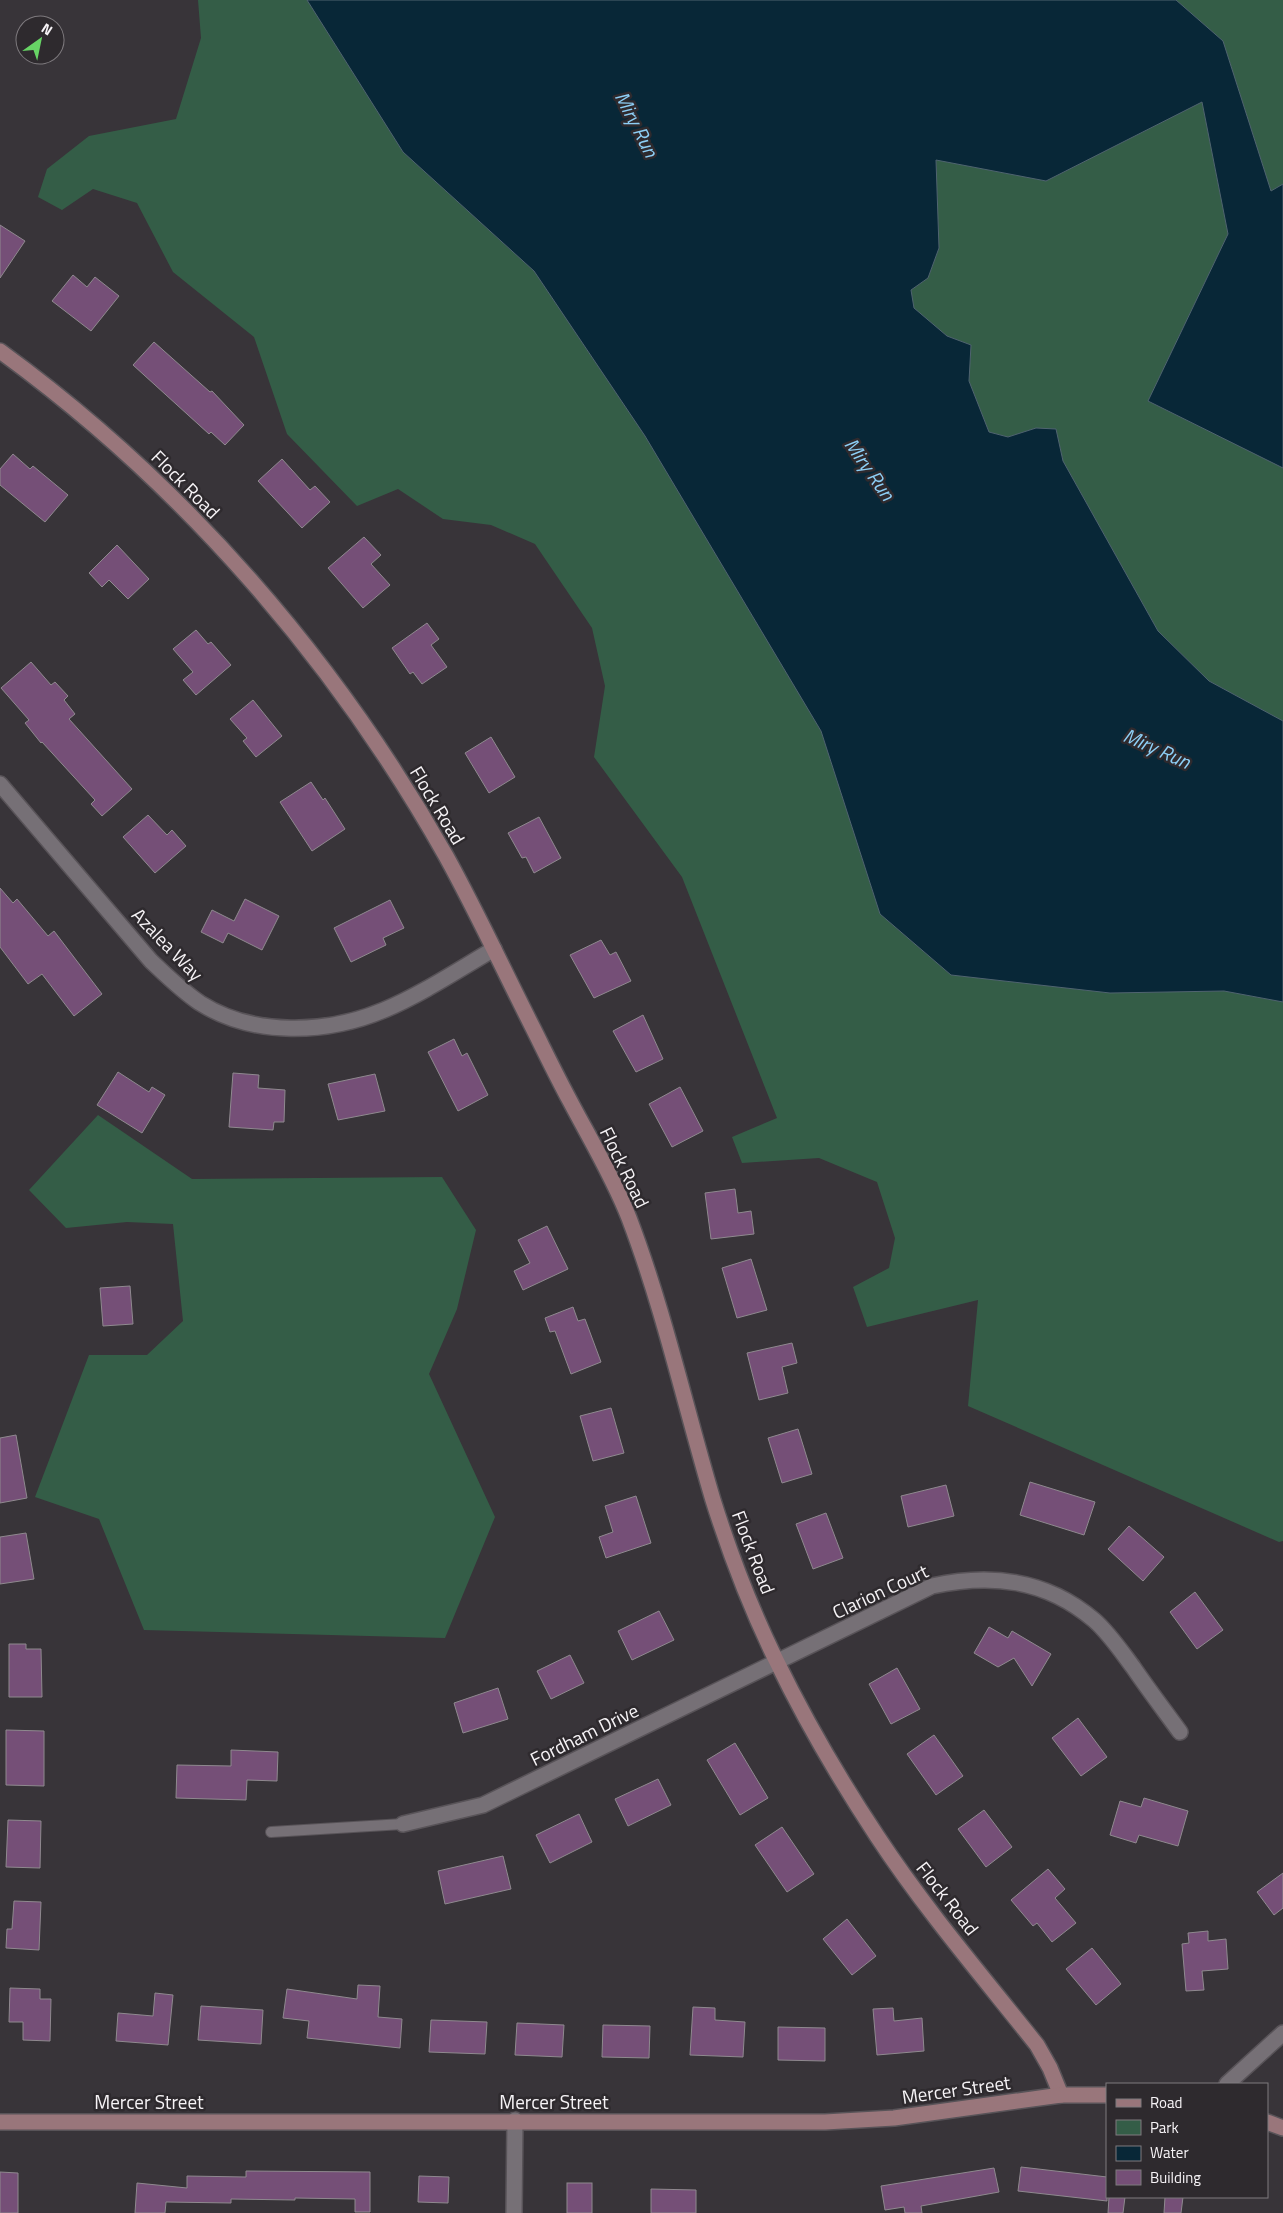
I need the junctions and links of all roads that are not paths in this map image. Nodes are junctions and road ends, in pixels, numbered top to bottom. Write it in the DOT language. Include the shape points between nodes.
graph roads {
  1 [pos="0,351"];
  2 [pos="0,784"];
  3 [pos="494,949"];
  4 [pos="777,1663"];
  5 [pos="1180,1732"];
  6 [pos="403,1824"];
  7 [pos="272,1832"];
  8 [pos="1283,2033"];
  9 [pos="1228,2083"];
  10 [pos="1106,2095"];
  11 [pos="1061,2096"];
  12 [pos="515,2120"];
  13 [pos="0,2122"];
  14 [pos="1268,2122"];
  15 [pos="1283,2128"];
  16 [pos="514,2213"];
  1 -- 3 [label="street, Flock Road" via="78,411 150,475 259,589 368,730 447,858"];
  2 -- 3 [label="street, Azalea Way" via="151,961 177,987 226,1016 254,1024 291,1028 319,1028 348,1022 418,993"];
  3 -- 4 [label="street, Flock Road" via="627,1214 668,1333 715,1506"];
  4 -- 5 [label="street, Clarion Court" via="932,1586 990,1578 1019,1582 1047,1591 1094,1620"];
  4 -- 6 [label="street, Fordham Drive" via="483,1805"];
  4 -- 11 [label="street, Flock Road" via="878,1838 916,1892 1037,2045"];
  6 -- 7 [label="lane"];
  8 -- 9 [label="street"];
  10 -- 11 [label="street, Mercer Street"];
  11 -- 12 [label="street, Mercer Street" via="894,2118 825,2122"];
  12 -- 13 [label="street, Mercer Street"];
  12 -- 16 [label="street"];
  14 -- 15 [label="street"];
}
